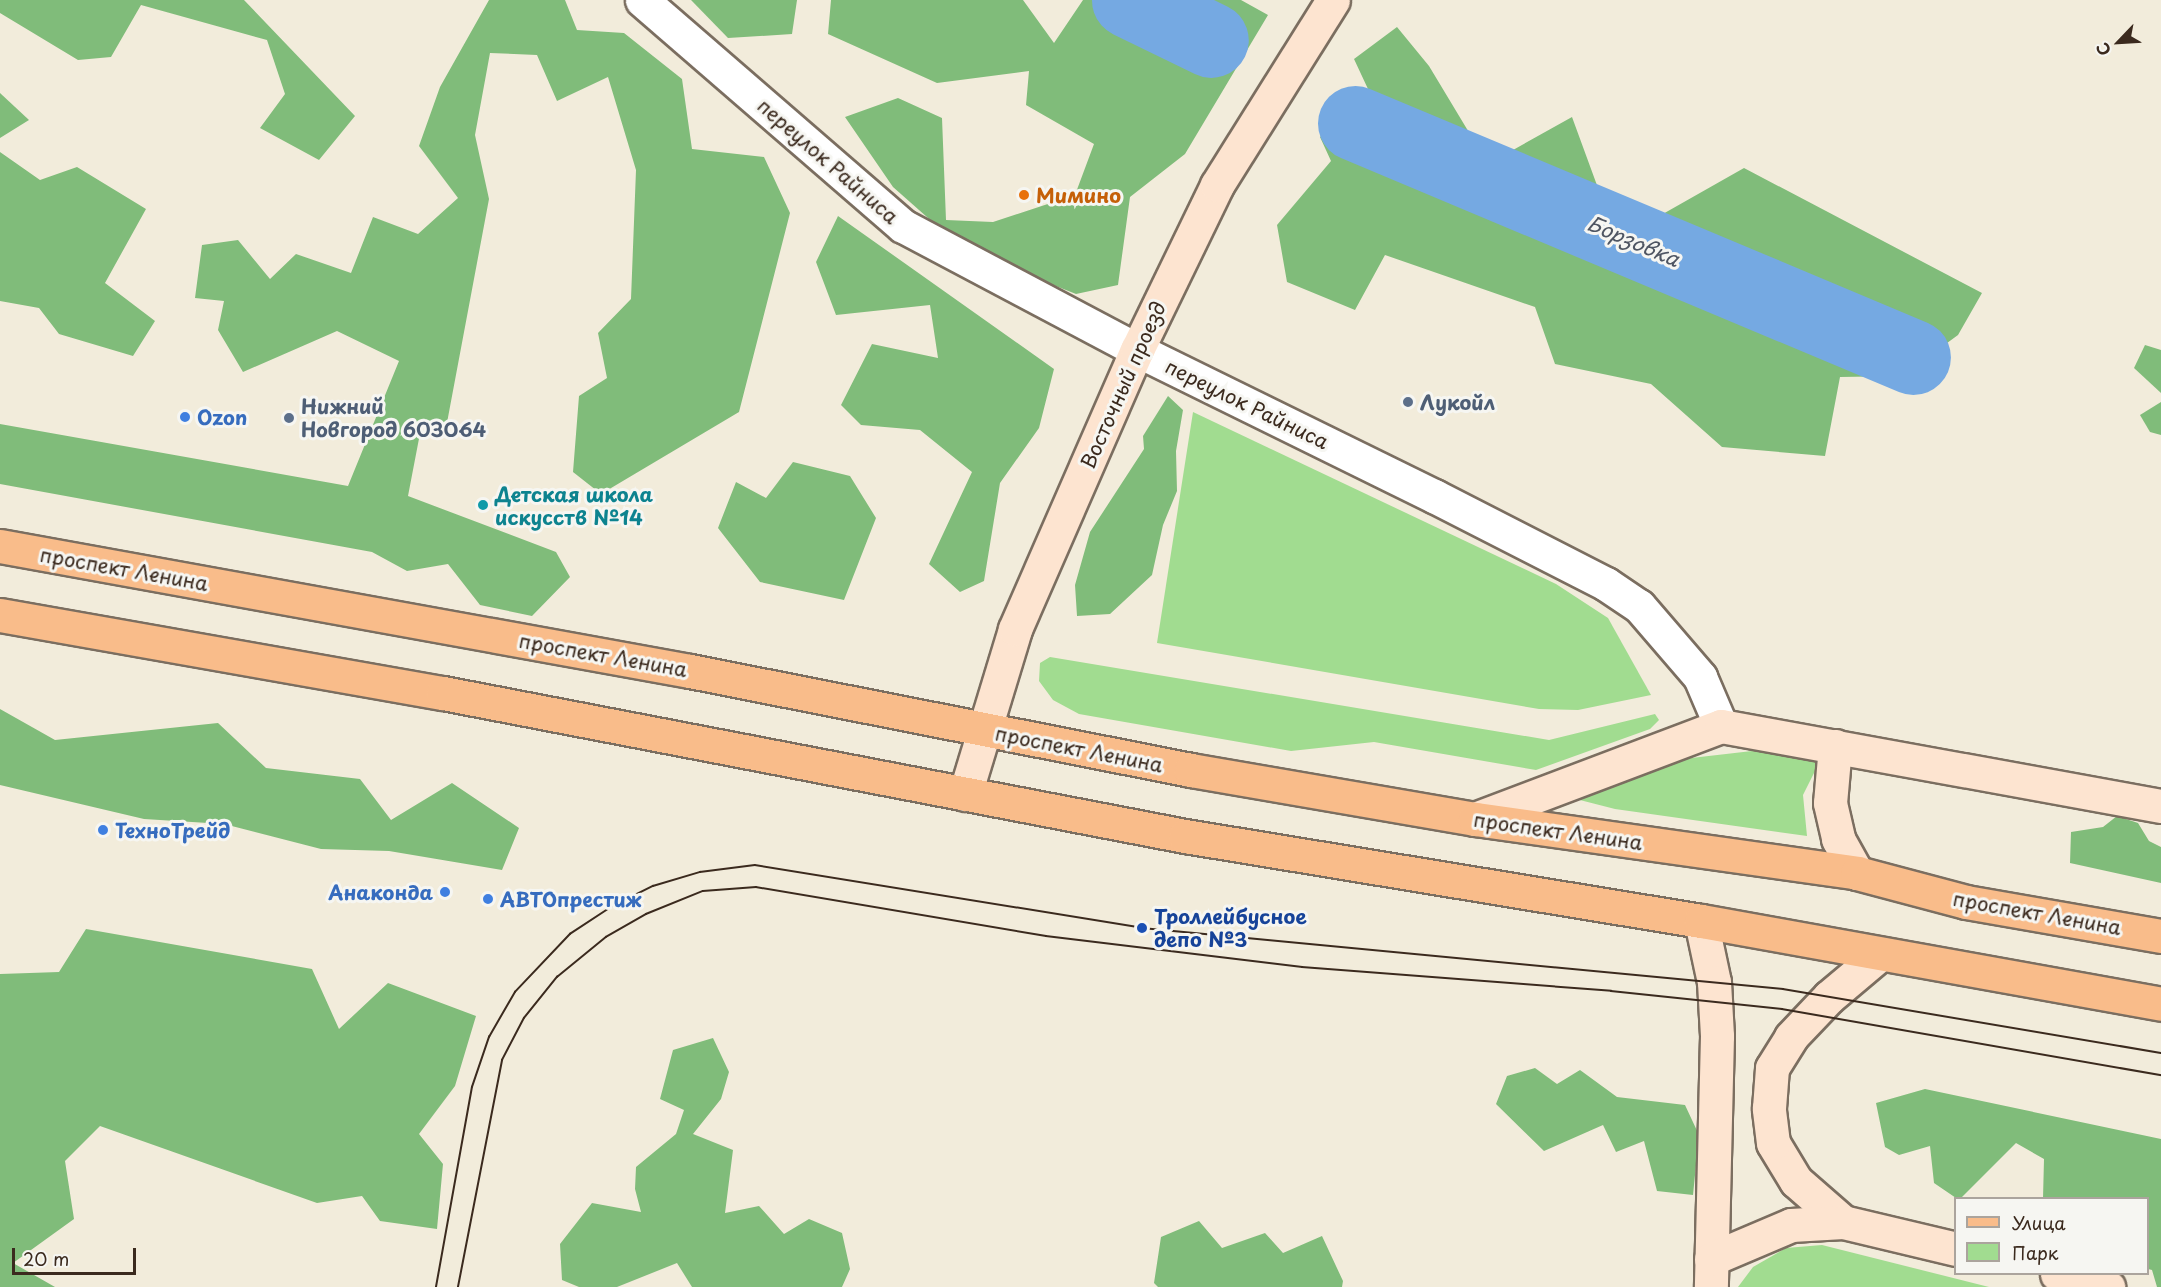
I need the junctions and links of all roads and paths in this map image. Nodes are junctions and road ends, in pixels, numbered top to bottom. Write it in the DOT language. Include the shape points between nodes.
graph roads {
  1 [pos="642,0"];
  2 [pos="1333,0"];
  3 [pos="1137,350"];
  4 [pos="0,546"];
  5 [pos="0,615"];
  6 [pos="1721,726"];
  7 [pos="983,731"];
  8 [pos="1835,746"];
  9 [pos="965,794"];
  10 [pos="2161,806"];
  11 [pos="1475,819"];
  12 [pos="1857,873"];
  13 [pos="1701,921"];
  14 [pos="2161,936"];
  15 [pos="1879,956"];
  16 [pos="2161,1004"];
  17 [pos="1844,1222"];
  18 [pos="1954,1249"];
  19 [pos="1711,1273"];
  20 [pos="2060,1275"];
  21 [pos="2108,1287"];
  1 -- 3 [label="street, переулок Райниса" via="903,226"];
  2 -- 3 [label="main road, Восточный проезд" via="1217,185"];
  3 -- 6 [label="street, переулок Райниса" via="1606,584 1639,606 1700,676"];
  3 -- 7 [label="main road, Восточный проезд" via="1015,629"];
  4 -- 7 [label="main road, проспект Ленина" via="690,670"];
  5 -- 9 [label="main road" via="443,693"];
  6 -- 8 [label="main road"];
  6 -- 11 [label="main road"];
  7 -- 9 [label="main road, Восточный проезд"];
  7 -- 11 [label="main road, проспект Ленина"];
  8 -- 10 [label="main road"];
  8 -- 12 [label="main road" via="1830,803 1838,839"];
  9 -- 13 [label="main road" via="1197,838"];
  11 -- 12 [label="main road, проспект Ленина"];
  12 -- 14 [label="main road, проспект Ленина" via="1966,902"];
  13 -- 15 [label="main road"];
  13 -- 19 [label="main road" via="1714,982 1717,1036"];
  15 -- 16 [label="main road"];
  15 -- 17 [label="main road" via="1828,996 1791,1037 1772,1068 1769,1108 1773,1143 1796,1181"];
  17 -- 18 [label="main road"];
  17 -- 19 [label="main road" via="1791,1225"];
  20 -- 21 [label="main road"];
}
